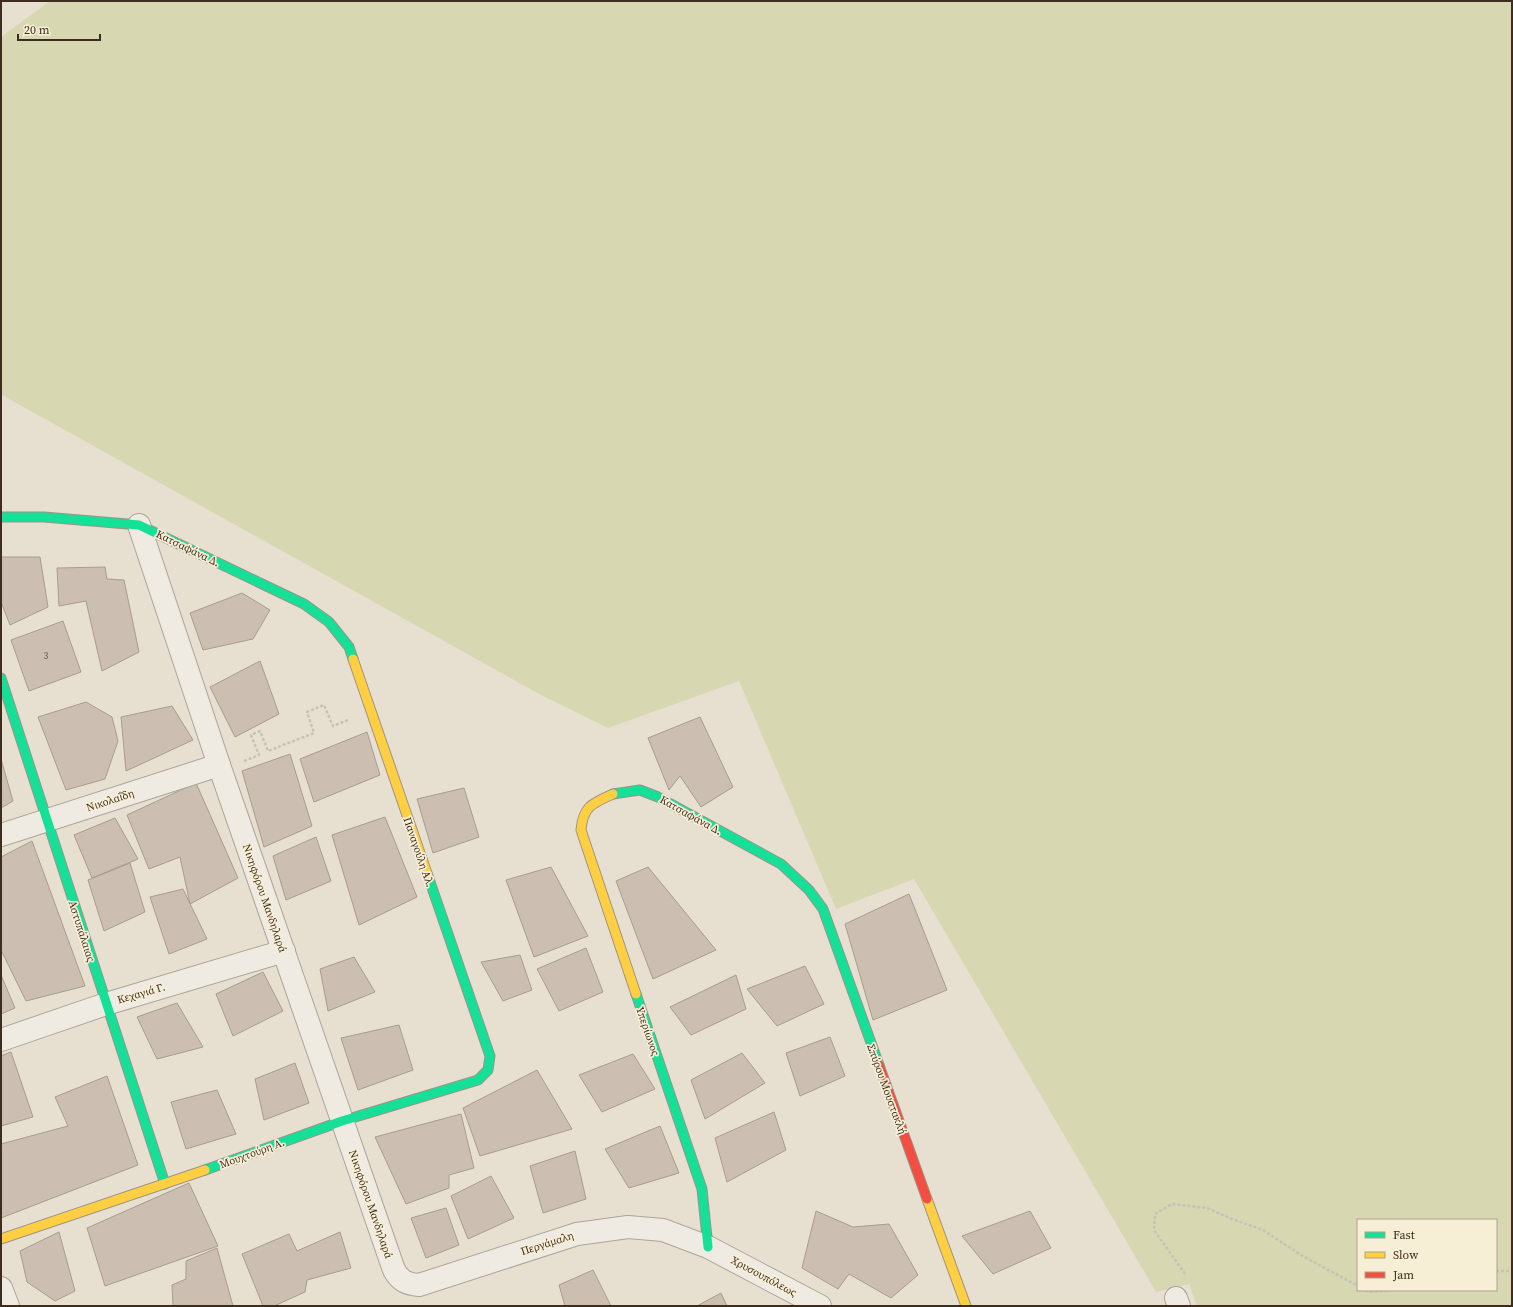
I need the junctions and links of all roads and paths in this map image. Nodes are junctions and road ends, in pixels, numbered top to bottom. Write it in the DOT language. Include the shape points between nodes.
graph roads {
  1 [pos="1,516"];
  2 [pos="139,525"];
  3 [pos="349,647"];
  4 [pos="1,678"];
  5 [pos="371,711"];
  6 [pos="241,754"];
  7 [pos="219,765"];
  8 [pos="582,817"];
  9 [pos="47,820"];
  10 [pos="1,835"];
  11 [pos="799,877"];
  12 [pos="284,951"];
  13 [pos="106,1004"];
  14 [pos="1,1040"];
  15 [pos="490,1056"];
  16 [pos="342,1121"];
  17 [pos="166,1184"];
  18 [pos="1,1239"];
  19 [pos="708,1246"];
  20 [pos="394,1270"];
  21 [pos="1497,1271"];
  22 [pos="1512,1271"];
  23 [pos="1189,1278"];
  24 [pos="1357,1285"];
  25 [pos="1,1288"];
  26 [pos="1367,1291"];
  27 [pos="1379,1291"];
  28 [pos="8,1306"];
  29 [pos="820,1306"];
  30 [pos="966,1306"];
  1 -- 2 [label="street, Κατσαφάνα Δ."];
  2 -- 3 [label="street, Κατσαφάνα Δ." via="304,604 329,622"];
  2 -- 7 [label="street, Νικηφόρου Μανδηλαρά"];
  3 -- 5 [label="street, Παναγούλη Αλ."];
  4 -- 9 [label="street, Αστυπάλαιας"];
  5 -- 6 [label="path" via="333,726 324,704 307,712 314,733 268,751 260,731 251,735 259,755 244,761"];
  5 -- 15 [label="street, Παναγούλη Αλ."];
  7 -- 9 [label="street, Νικολαΐδη"];
  7 -- 12 [label="street, Νικηφόρου Μανδηλαρά"];
  8 -- 11 [label="street, Κατσαφάνα Δ." via="591,804 615,793 640,790 781,864"];
  8 -- 19 [label="street, Υπερίωνος" via="580,830 587,852 702,1189"];
  9 -- 10 [label="street, Νικολαΐδη"];
  9 -- 13 [label="street, Αστυπάλαιας"];
  11 -- 30 [label="street, Σπύρου Μουστακλή" via="812,891 823,910"];
  12 -- 13 [label="street, Κεχαγιά Γ."];
  12 -- 16 [label="street, Νικηφόρου Μανδηλαρά"];
  13 -- 14 [label="street, Κεχαγιά Γ."];
  13 -- 17 [label="street, Αστυπάλαιας"];
  15 -- 16 [label="street, Μουχτούρη Α." via="488,1070 478,1080"];
  16 -- 17 [label="street, Μουχτούρη Α."];
  16 -- 20 [label="street, Νικηφόρου Μανδηλαρά"];
  17 -- 18 [label="street, Μουχτούρη Α."];
  19 -- 20 [label="street, Περγάμαλη" via="663,1230 628,1227 577,1234 419,1285 403,1282"];
  19 -- 29 [label="street, Χρυσουπόλεως"];
  21 -- 22 [label="path"];
  23 -- 24 [label="path" via="1154,1230 1155,1214 1172,1204 1207,1208 1263,1230 1301,1255"];
  25 -- 28 [label="street"];
  26 -- 27 [label="path"];
}
